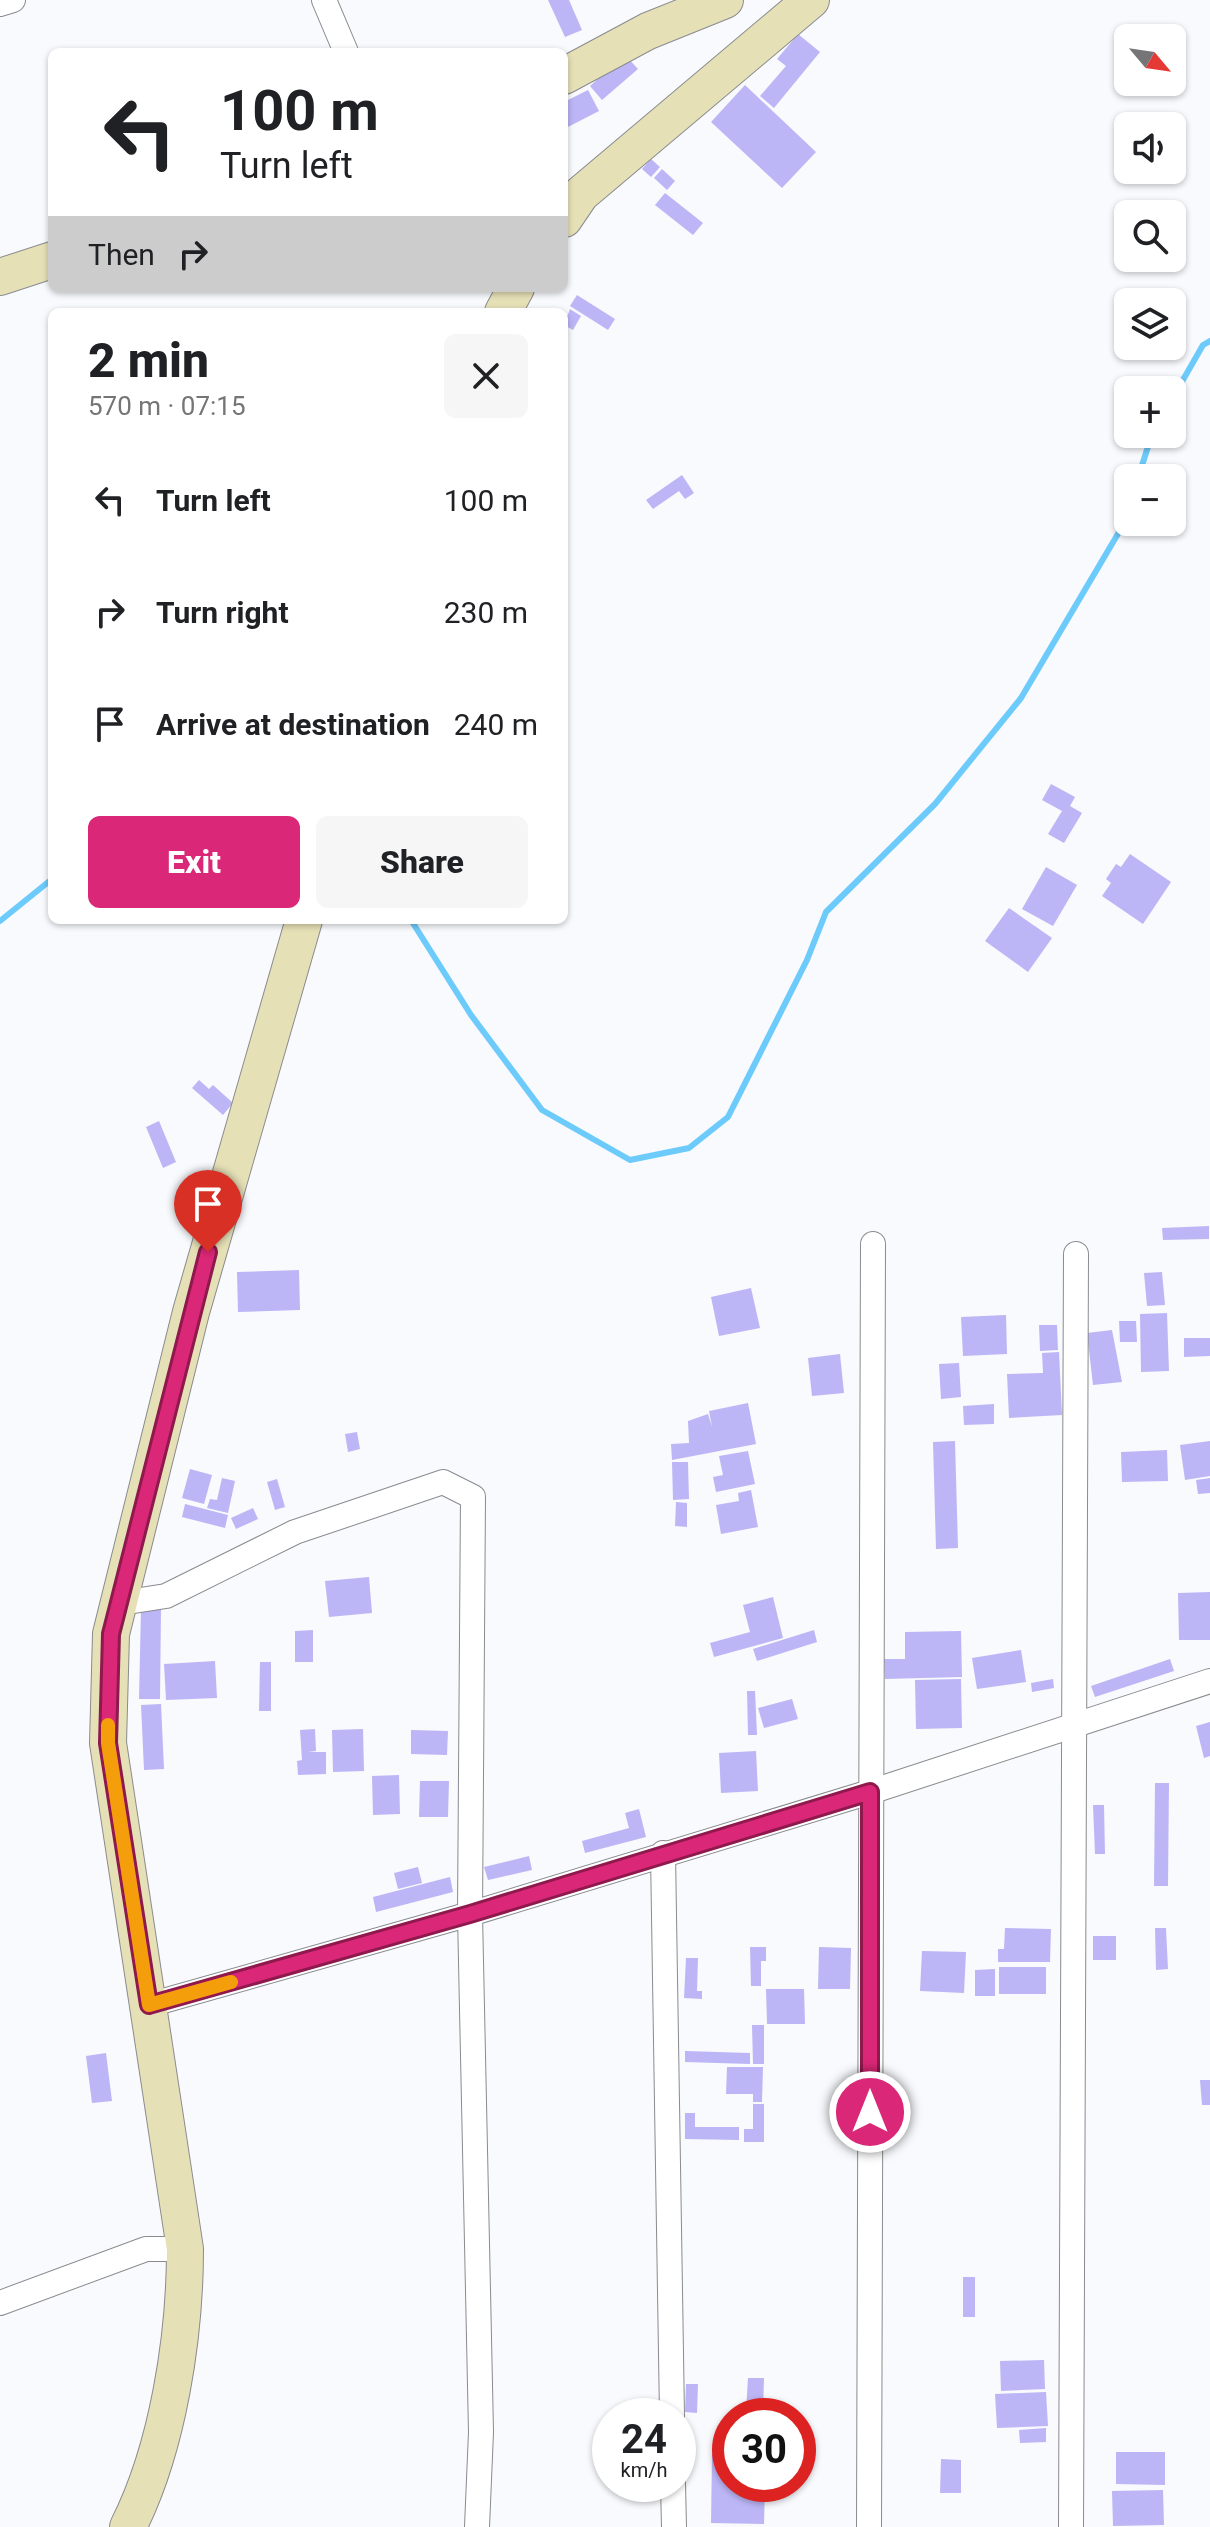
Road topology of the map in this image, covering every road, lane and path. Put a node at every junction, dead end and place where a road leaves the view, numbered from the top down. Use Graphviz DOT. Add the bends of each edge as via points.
graph roads {
  1 [pos="13,0"];
  2 [pos="324,0"];
  3 [pos="725,0"];
  4 [pos="811,0"];
  5 [pos="0,4"];
  6 [pos="344,48"];
  7 [pos="568,74"];
  8 [pos="568,213"];
  9 [pos="48,261"];
  10 [pos="0,277"];
  11 [pos="303,924"];
  12 [pos="873,1244"];
  13 [pos="1076,1254"];
  14 [pos="121,1603"];
  15 [pos="1210,1681"];
  16 [pos="1073,1724"];
  17 [pos="870,1792"];
  18 [pos="663,1853"];
  19 [pos="470,1914"];
  20 [pos="149,2005"];
  21 [pos="185,2249"];
  22 [pos="0,2303"];
  23 [pos="672,2398"];
  24 [pos="673,2502"];
  25 [pos="128,2527"];
  26 [pos="477,2527"];
  27 [pos="674,2527"];
  28 [pos="869,2527"];
  29 [pos="1071,2527"];
  1 -- 5 [label="street"];
  2 -- 6 [label="street"];
  3 -- 7 [label="main road" via="648,31"];
  4 -- 8 [label="main road" via="581,194"];
  9 -- 10 [label="main road"];
  11 -- 14 [label="main road" via="191,1312"];
  12 -- 17 [label="street"];
  13 -- 16 [label="street"];
  14 -- 19 [label="street" via="166,1596 295,1532 443,1482 473,1497"];
  14 -- 20 [label="main road" via="111,1634 108,1743"];
  15 -- 16 [label="street"];
  16 -- 17 [label="street"];
  16 -- 29 [label="street"];
  17 -- 18 [label="street"];
  17 -- 28 [label="street"];
  18 -- 19 [label="street"];
  18 -- 23 [label="street"];
  19 -- 20 [label="street"];
  19 -- 26 [label="street" via="481,2432"];
  20 -- 21 [label="main road"];
  21 -- 22 [label="street" via="146,2249"];
  21 -- 25 [label="main road" via="185,2316 164,2426"];
  24 -- 27 [label="street"];
}
